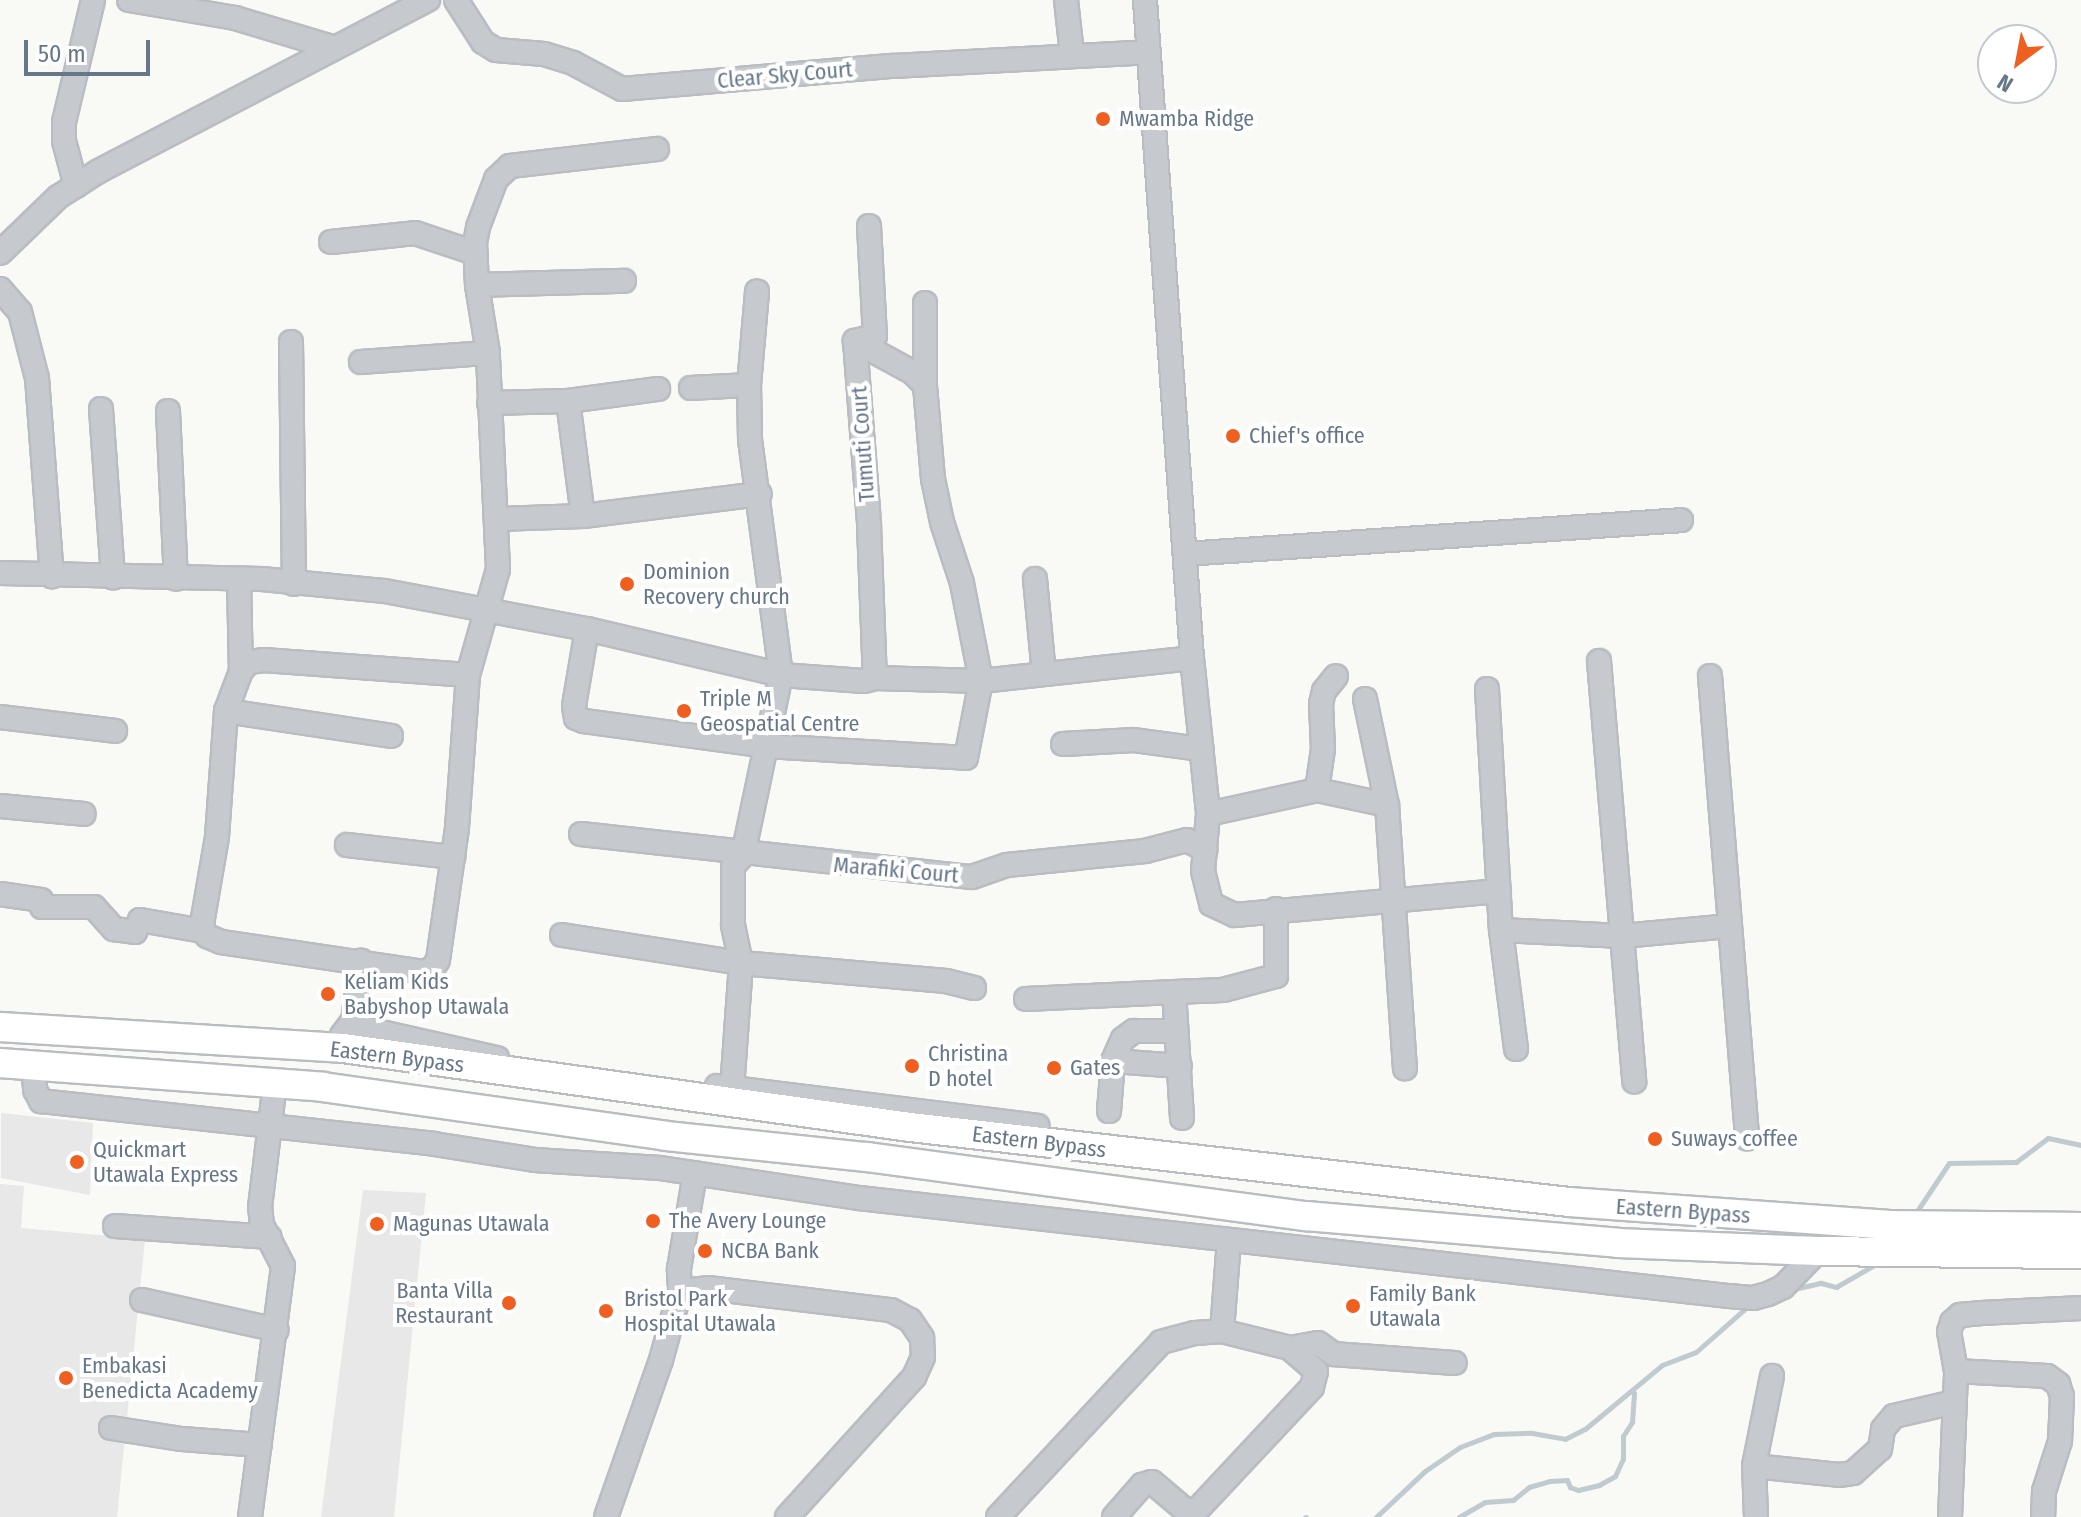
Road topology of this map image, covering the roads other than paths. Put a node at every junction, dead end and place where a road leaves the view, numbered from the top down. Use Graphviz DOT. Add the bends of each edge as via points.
graph roads {
  1 [pos="93,0"];
  2 [pos="129,0"];
  3 [pos="428,0"];
  4 [pos="456,0"];
  5 [pos="1066,0"];
  6 [pos="1145,0"];
  7 [pos="469,9"];
  8 [pos="335,48"];
  9 [pos="1148,52"];
  10 [pos="1072,54"];
  11 [pos="657,149"];
  12 [pos="76,186"];
  13 [pos="869,226"];
  14 [pos="331,242"];
  15 [pos="0,253"];
  16 [pos="475,253"];
  17 [pos="624,281"];
  18 [pos="477,285"];
  19 [pos="0,289"];
  20 [pos="757,291"];
  21 [pos="925,303"];
  22 [pos="855,341"];
  23 [pos="291,342"];
  24 [pos="488,353"];
  25 [pos="361,362"];
  26 [pos="749,385"];
  27 [pos="925,385"];
  28 [pos="691,388"];
  29 [pos="658,389"];
  30 [pos="568,401"];
  31 [pos="489,403"];
  32 [pos="101,409"];
  33 [pos="168,411"];
  34 [pos="760,494"];
  35 [pos="583,516"];
  36 [pos="498,519"];
  37 [pos="1681,520"];
  38 [pos="1185,554"];
  39 [pos="0,573"];
  40 [pos="52,576"];
  41 [pos="113,578"];
  42 [pos="176,579"];
  43 [pos="239,579"];
  44 [pos="1035,579"];
  45 [pos="294,584"];
  46 [pos="489,609"];
  47 [pos="587,629"];
  48 [pos="1192,658"];
  49 [pos="1599,661"];
  50 [pos="241,671"];
  51 [pos="1044,674"];
  52 [pos="468,675"];
  53 [pos="781,675"];
  54 [pos="1336,676"];
  55 [pos="1710,676"];
  56 [pos="875,678"];
  57 [pos="981,681"];
  58 [pos="1487,689"];
  59 [pos="1365,699"];
  60 [pos="226,711"];
  61 [pos="0,717"];
  62 [pos="115,731"];
  63 [pos="391,736"];
  64 [pos="1063,744"];
  65 [pos="766,746"];
  66 [pos="1201,749"];
  67 [pos="1317,790"];
  68 [pos="1387,805"];
  69 [pos="0,806"];
  70 [pos="84,814"];
  71 [pos="1208,814"];
  72 [pos="581,834"];
  73 [pos="347,845"];
  74 [pos="1206,850"];
  75 [pos="743,855"];
  76 [pos="453,857"];
  77 [pos="1499,891"];
  78 [pos="0,894"];
  79 [pos="1391,900"];
  80 [pos="1276,909"];
  81 [pos="1729,926"];
  82 [pos="1501,930"];
  83 [pos="203,931"];
  84 [pos="562,935"];
  85 [pos="1622,936"];
  86 [pos="361,961"];
  87 [pos="741,963"];
  88 [pos="974,988"];
  89 [pos="1174,992"];
  90 [pos="1026,999"];
  91 [pos="0,1027"];
  92 [pos="1176,1031"];
  93 [pos="347,1037"];
  94 [pos="1516,1049"];
  95 [pos="408,1058"];
  96 [pos="1113,1061"];
  97 [pos="0,1063"];
  98 [pos="33,1065"];
  99 [pos="1180,1066"];
  100 [pos="1405,1068"];
  101 [pos="1634,1082"];
  102 [pos="275,1083"];
  103 [pos="732,1095"];
  104 [pos="400,1097"];
  105 [pos="1109,1111"];
  106 [pos="1182,1118"];
  107 [pos="270,1124"];
  108 [pos="1038,1126"];
  109 [pos="666,1136"];
  110 [pos="1747,1139"];
  111 [pos="660,1168"];
  112 [pos="695,1173"];
  113 [pos="115,1226"];
  114 [pos="2081,1227"];
  115 [pos="270,1237"];
  116 [pos="1229,1241"];
  117 [pos="1818,1251"];
  118 [pos="2081,1254"];
  119 [pos="680,1291"];
  120 [pos="142,1300"];
  121 [pos="2081,1308"];
  122 [pos="277,1330"];
  123 [pos="1222,1331"];
  124 [pos="1290,1348"];
  125 [pos="1455,1363"];
  126 [pos="1956,1371"];
  127 [pos="1772,1376"];
  128 [pos="1954,1402"];
  129 [pos="111,1428"];
  130 [pos="260,1445"];
  131 [pos="1754,1466"];
  132 [pos="250,1517"];
  133 [pos="606,1517"];
  134 [pos="787,1517"];
  135 [pos="998,1517"];
  136 [pos="1114,1517"];
  137 [pos="1756,1517"];
  138 [pos="1950,1517"];
  139 [pos="2043,1517"];
  1 -- 12 [label="street" via="64,122"];
  2 -- 8 [label="street" via="235,18"];
  3 -- 8 [label="street"];
  4 -- 7 [label="street, Clear Sky Court"];
  5 -- 10 [label="street"];
  6 -- 9 [label="street"];
  7 -- 10 [label="street, Clear Sky Court" via="483,42 496,50 544,54 622,89"];
  8 -- 12 [label="street"];
  9 -- 10 [label="street, Clear Sky Court"];
  9 -- 38 [label="street"];
  11 -- 16 [label="street" via="510,166 490,193"];
  12 -- 15 [label="street"];
  13 -- 22 [label="street" via="875,336"];
  14 -- 16 [label="street" via="415,233"];
  16 -- 18 [label="street"];
  17 -- 18 [label="street"];
  18 -- 24 [label="street"];
  19 -- 40 [label="street" via="20,312 37,378"];
  20 -- 26 [label="street"];
  21 -- 27 [label="street"];
  22 -- 27 [label="street" via="912,372"];
  22 -- 56 [label="street, Tumuti Court"];
  23 -- 45 [label="street"];
  24 -- 25 [label="street"];
  24 -- 31 [label="street"];
  26 -- 28 [label="street"];
  26 -- 34 [label="street" via="750,440"];
  27 -- 57 [label="street" via="933,479 962,583"];
  29 -- 30 [label="street"];
  30 -- 31 [label="street"];
  30 -- 35 [label="street"];
  31 -- 36 [label="street"];
  32 -- 41 [label="street"];
  33 -- 42 [label="street"];
  34 -- 35 [label="street"];
  34 -- 53 [label="street"];
  35 -- 36 [label="street"];
  36 -- 46 [label="street" via="498,569"];
  37 -- 38 [label="street"];
  38 -- 48 [label="street"];
  39 -- 40 [label="street"];
  40 -- 41 [label="street"];
  41 -- 42 [label="street"];
  42 -- 43 [label="street"];
  43 -- 45 [label="street"];
  43 -- 50 [label="street"];
  44 -- 51 [label="street"];
  45 -- 46 [label="street" via="385,591"];
  46 -- 47 [label="street"];
  46 -- 52 [label="street"];
  47 -- 53 [label="street"];
  47 -- 65 [label="street" via="576,718"];
  48 -- 51 [label="street"];
  48 -- 66 [label="street"];
  49 -- 85 [label="street"];
  50 -- 52 [label="street" via="249,662 264,660"];
  50 -- 60 [label="street"];
  51 -- 57 [label="street"];
  52 -- 76 [label="street"];
  53 -- 56 [label="street"];
  53 -- 65 [label="street"];
  54 -- 67 [label="street" via="1321,704 1323,749"];
  55 -- 81 [label="street"];
  56 -- 57 [label="street"];
  57 -- 65 [label="street" via="966,758"];
  58 -- 77 [label="street"];
  59 -- 68 [label="street"];
  60 -- 63 [label="street"];
  60 -- 83 [label="street" via="217,837"];
  61 -- 62 [label="street"];
  64 -- 66 [label="street" via="1134,740"];
  65 -- 75 [label="street"];
  66 -- 71 [label="street"];
  67 -- 68 [label="street"];
  67 -- 71 [label="street"];
  68 -- 79 [label="street"];
  69 -- 70 [label="street"];
  71 -- 74 [label="street"];
  72 -- 75 [label="street, Marafiki Court"];
  73 -- 76 [label="street"];
  74 -- 75 [label="street, Marafiki Court" via="1187,840 1145,851 1007,865 972,877"];
  74 -- 80 [label="street" via="1203,871 1211,904 1235,915"];
  75 -- 87 [label="street" via="733,866 731,888"];
  76 -- 86 [label="street" via="433,968 425,972"];
  77 -- 79 [label="street"];
  77 -- 82 [label="street"];
  78 -- 83 [label="street" via="41,900 42,907 94,907 114,929 135,932 140,920"];
  79 -- 80 [label="street"];
  79 -- 100 [label="street"];
  80 -- 89 [label="street" via="1276,976 1223,990"];
  81 -- 85 [label="street"];
  81 -- 110 [label="street"];
  82 -- 85 [label="street"];
  82 -- 94 [label="street"];
  83 -- 86 [label="street" via="221,942"];
  84 -- 87 [label="street"];
  85 -- 101 [label="street"];
  86 -- 93 [label="street"];
  87 -- 88 [label="street"];
  87 -- 103 [label="street"];
  89 -- 90 [label="street"];
  89 -- 92 [label="street"];
  91 -- 93 [label="main road, Eastern Bypass"];
  92 -- 96 [label="street" via="1130,1033"];
  92 -- 99 [label="street"];
  93 -- 95 [label="main road, Eastern Bypass"];
  93 -- 103 [label="street"];
  95 -- 103 [label="main road, Eastern Bypass"];
  95 -- 104 [label="main road"];
  96 -- 99 [label="street"];
  96 -- 105 [label="street"];
  97 -- 98 [label="main road, Eastern Bypass"];
  98 -- 102 [label="main road, Eastern Bypass"];
  98 -- 107 [label="street" via="41,1101"];
  99 -- 106 [label="street"];
  102 -- 104 [label="main road, Eastern Bypass"];
  102 -- 107 [label="street"];
  103 -- 108 [label="street"];
  103 -- 114 [label="main road, Eastern Bypass" via="1294,1173 1569,1202 1887,1225"];
  104 -- 109 [label="main road, Eastern Bypass"];
  107 -- 111 [label="street" via="535,1160"];
  107 -- 115 [label="street" via="260,1207"];
  109 -- 111 [label="street"];
  109 -- 117 [label="main road, Eastern Bypass" via="867,1157 1306,1216 1618,1243"];
  111 -- 112 [label="street"];
  112 -- 116 [label="street" via="859,1198"];
  112 -- 119 [label="street"];
  113 -- 115 [label="street"];
  115 -- 122 [label="street" via="283,1266"];
  116 -- 117 [label="street" via="1753,1298 1783,1287"];
  116 -- 123 [label="street"];
  117 -- 118 [label="main road, Eastern Bypass"];
  119 -- 133 [label="street"];
  119 -- 134 [label="street" via="708,1288 891,1310 910,1320 922,1338 923,1357 914,1377"];
  120 -- 122 [label="street"];
  121 -- 126 [label="street" via="1960,1315 1949,1332"];
  122 -- 130 [label="street"];
  123 -- 124 [label="street"];
  123 -- 135 [label="street" via="1161,1342"];
  124 -- 125 [label="street" via="1318,1343 1333,1354"];
  124 -- 136 [label="street" via="1316,1371 1312,1387 1202,1506 1184,1509 1152,1482 1142,1485"];
  126 -- 128 [label="street"];
  126 -- 139 [label="street" via="2047,1376 2058,1384 2060,1441 2044,1491"];
  127 -- 131 [label="street"];
  128 -- 131 [label="street" via="1894,1416 1883,1429 1880,1449 1853,1473"];
  128 -- 138 [label="street"];
  129 -- 130 [label="street"];
  130 -- 132 [label="street"];
  131 -- 137 [label="street"];
}
